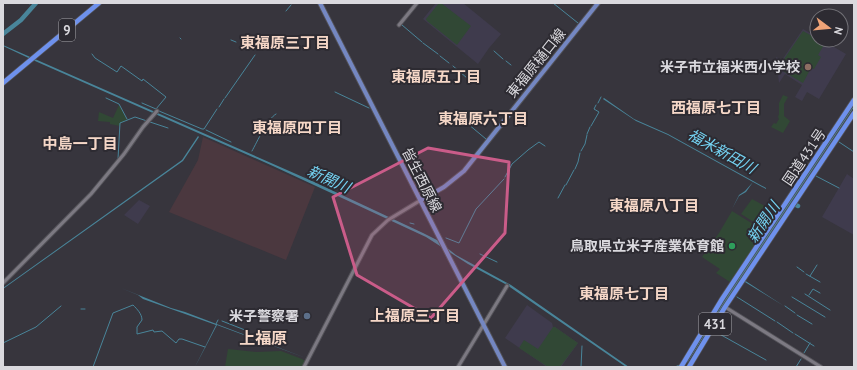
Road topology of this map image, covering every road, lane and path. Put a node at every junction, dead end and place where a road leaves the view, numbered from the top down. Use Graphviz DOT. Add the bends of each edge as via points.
graph roads {
  1 [pos="99,3"];
  2 [pos="320,3"];
  3 [pos="417,3"];
  4 [pos="598,3"];
  5 [pos="399,25"];
  6 [pos="3,83"];
  7 [pos="854,100"];
  8 [pos="155,113"];
  9 [pos="854,113"];
  10 [pos="421,200"];
  11 [pos="3,283"];
  12 [pos="507,286"];
  13 [pos="725,307"];
  14 [pos="483,325"];
  15 [pos="682,366"];
  16 [pos="304,367"];
  17 [pos="458,367"];
  18 [pos="505,367"];
  19 [pos="689,367"];
  20 [pos="821,367"];
  1 -- 6 [label="highway, 9"];
  2 -- 10 [label="main road, 皆生西原線"];
  3 -- 5 [label="street"];
  4 -- 10 [label="main road, 東福原樋口線" via="464,171"];
  7 -- 15 [label="highway, 国道431号 / 431" via="720,302"];
  8 -- 11 [label="street" via="90,194"];
  9 -- 13 [label="highway, 国道431号 / 431"];
  10 -- 14 [label="main road, 皆生西原線"];
  10 -- 16 [label="street" via="391,218 370,238"];
  12 -- 14 [label="street"];
  13 -- 19 [label="highway, 国道431号 / 431"];
  13 -- 20 [label="street"];
  14 -- 17 [label="street"];
  14 -- 18 [label="main road, 皆生西原線"];
}
